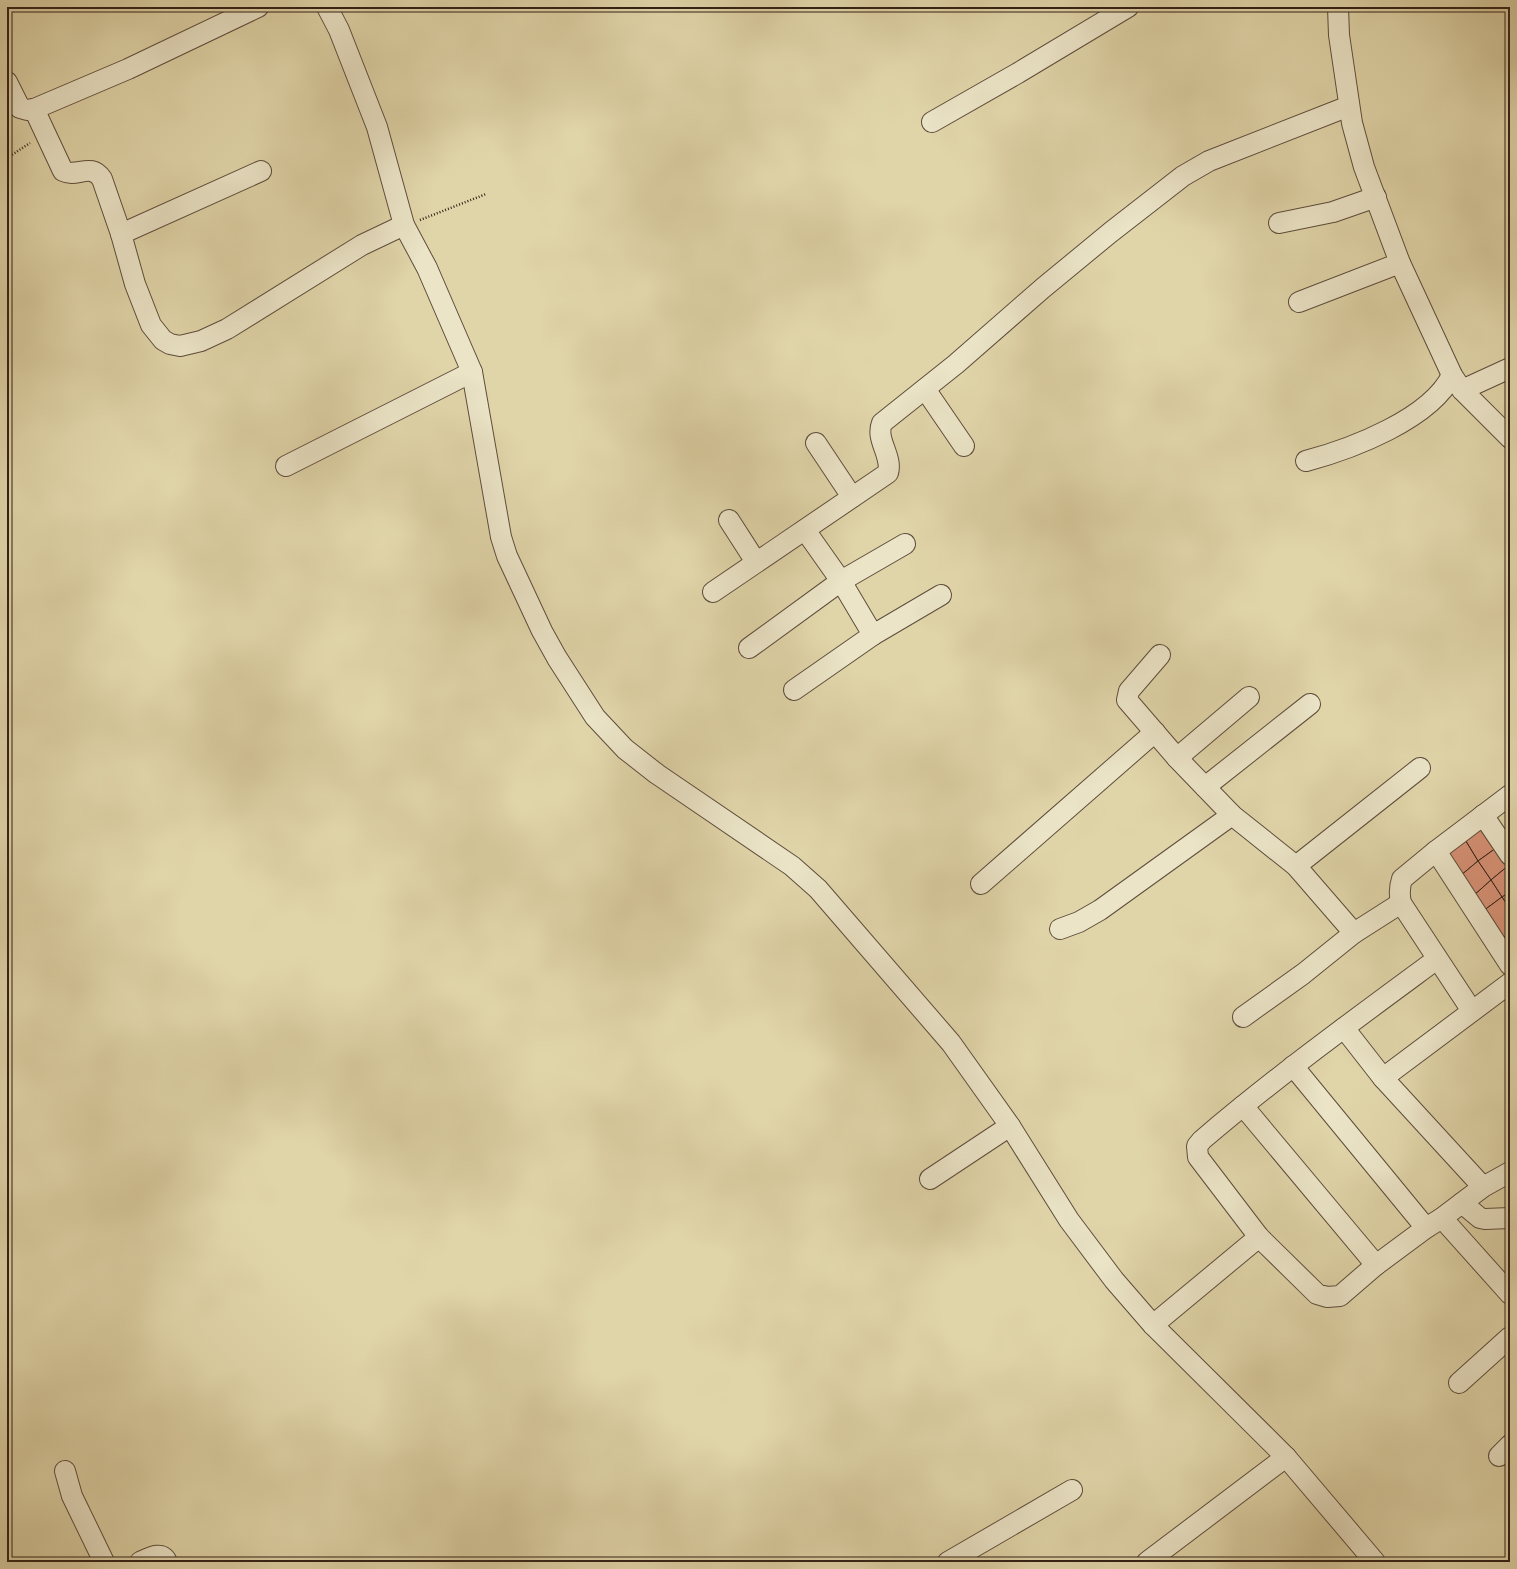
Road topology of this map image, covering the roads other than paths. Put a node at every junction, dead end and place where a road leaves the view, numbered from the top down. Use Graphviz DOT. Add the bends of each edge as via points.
graph roads {
  1 [pos="258,7"];
  2 [pos="327,7"];
  3 [pos="1128,7"];
  4 [pos="1338,7"];
  5 [pos="7,82"];
  6 [pos="1349,106"];
  7 [pos="38,117"];
  8 [pos="932,122"];
  9 [pos="261,171"];
  10 [pos="1376,197"];
  11 [pos="1279,223"];
  12 [pos="404,226"];
  13 [pos="121,234"];
  14 [pos="1400,263"];
  15 [pos="1299,302"];
  16 [pos="1510,368"];
  17 [pos="472,372"];
  18 [pos="1457,382"];
  19 [pos="925,389"];
  20 [pos="1510,438"];
  21 [pos="816,443"];
  22 [pos="964,446"];
  23 [pos="1306,460"];
  24 [pos="286,466"];
  25 [pos="852,497"];
  26 [pos="728,520"];
  27 [pos="805,530"];
  28 [pos="905,544"];
  29 [pos="756,562"];
  30 [pos="841,581"];
  31 [pos="713,592"];
  32 [pos="941,595"];
  33 [pos="873,635"];
  34 [pos="749,648"];
  35 [pos="1160,655"];
  36 [pos="794,690"];
  37 [pos="1249,697"];
  38 [pos="1310,704"];
  39 [pos="1155,732"];
  40 [pos="1177,758"];
  41 [pos="1420,768"];
  42 [pos="1205,787"];
  43 [pos="1510,795"];
  44 [pos="1232,814"];
  45 [pos="1483,815"];
  46 [pos="1436,851"];
  47 [pos="1510,855"];
  48 [pos="1296,866"];
  49 [pos="981,884"];
  50 [pos="1401,903"];
  51 [pos="1060,929"];
  52 [pos="1354,933"];
  53 [pos="1437,959"];
  54 [pos="1510,965"];
  55 [pos="1510,983"];
  56 [pos="1472,1011"];
  57 [pos="1243,1017"];
  58 [pos="1344,1028"];
  59 [pos="1293,1066"];
  60 [pos="1383,1078"];
  61 [pos="1243,1106"];
  62 [pos="1010,1126"];
  63 [pos="1510,1172"];
  64 [pos="930,1179"];
  65 [pos="1483,1187"];
  66 [pos="1462,1203"];
  67 [pos="1510,1218"];
  68 [pos="1434,1223"];
  69 [pos="1259,1237"];
  70 [pos="1376,1265"];
  71 [pos="1510,1294"];
  72 [pos="1153,1325"];
  73 [pos="1510,1337"];
  74 [pos="1459,1383"];
  75 [pos="1286,1457"];
  76 [pos="65,1471"];
  77 [pos="1072,1490"];
  78 [pos="104,1562"];
  79 [pos="140,1562"];
  80 [pos="167,1562"];
  81 [pos="948,1562"];
  82 [pos="1147,1562"];
  83 [pos="1375,1562"];
  1 -- 7 [label="street" via="128,69"];
  2 -- 12 [label="street" via="339,30 377,127"];
  3 -- 8 [label="street"];
  4 -- 6 [label="street"];
  5 -- 7 [label="street" via="20,108"];
  6 -- 10 [label="street" via="1355,137"];
  6 -- 19 [label="street" via="1209,161 1183,176 1043,288"];
  7 -- 13 [label="street" via="63,171 93,171 99,175"];
  9 -- 13 [label="street"];
  10 -- 11 [label="street" via="1333,212"];
  10 -- 14 [label="street"];
  12 -- 13 [label="street" via="362,246 227,329 201,341 180,346 163,340 151,325 135,284"];
  12 -- 17 [label="street" via="427,268"];
  14 -- 15 [label="street"];
  14 -- 18 [label="street"];
  16 -- 18 [label="street"];
  17 -- 24 [label="street"];
  17 -- 62 [label="street" via="501,537 507,556 557,658 595,717 625,749 657,774 792,866 818,889 950,1043"];
  18 -- 20 [label="street"];
  18 -- 23 [label="street" via="1447,384 1432,401 1410,418 1332,454"];
  19 -- 22 [label="street"];
  19 -- 25 [label="street" via="882,423 880,434 889,461 888,473"];
  21 -- 25 [label="street"];
  25 -- 27 [label="street"];
  26 -- 29 [label="street"];
  27 -- 29 [label="street"];
  27 -- 30 [label="street"];
  28 -- 30 [label="street"];
  29 -- 31 [label="street"];
  30 -- 33 [label="street"];
  30 -- 34 [label="street"];
  32 -- 33 [label="street"];
  33 -- 36 [label="street"];
  35 -- 39 [label="street" via="1129,691 1127,697"];
  37 -- 40 [label="street"];
  38 -- 42 [label="street"];
  39 -- 40 [label="street"];
  39 -- 49 [label="street"];
  40 -- 42 [label="street"];
  41 -- 48 [label="street"];
  42 -- 44 [label="street"];
  43 -- 45 [label="street"];
  44 -- 48 [label="street"];
  44 -- 51 [label="street" via="1100,910"];
  45 -- 46 [label="street"];
  45 -- 47 [label="street"];
  46 -- 50 [label="street" via="1402,879 1399,893"];
  46 -- 54 [label="street"];
  48 -- 52 [label="street"];
  50 -- 52 [label="street"];
  50 -- 53 [label="street"];
  52 -- 57 [label="street"];
  53 -- 56 [label="street"];
  53 -- 58 [label="street"];
  55 -- 56 [label="street"];
  56 -- 60 [label="street"];
  58 -- 59 [label="street"];
  58 -- 60 [label="street"];
  59 -- 61 [label="street"];
  59 -- 68 [label="street"];
  60 -- 65 [label="street"];
  61 -- 69 [label="street" via="1202,1140 1197,1146 1197,1151 1200,1161"];
  61 -- 70 [label="street"];
  62 -- 64 [label="street"];
  62 -- 72 [label="street" via="1069,1220 1114,1280"];
  63 -- 65 [label="street"];
  65 -- 66 [label="street"];
  66 -- 67 [label="street" via="1480,1218"];
  66 -- 68 [label="street"];
  68 -- 70 [label="street"];
  68 -- 71 [label="street"];
  69 -- 70 [label="street" via="1317,1294 1324,1297 1340,1296"];
  69 -- 72 [label="street"];
  72 -- 75 [label="street"];
  73 -- 74 [label="street"];
  75 -- 82 [label="street"];
  75 -- 83 [label="street"];
  76 -- 78 [label="street" via="72,1496"];
  77 -- 81 [label="street"];
  79 -- 80 [label="street" via="160,1555 166,1558"];
}
